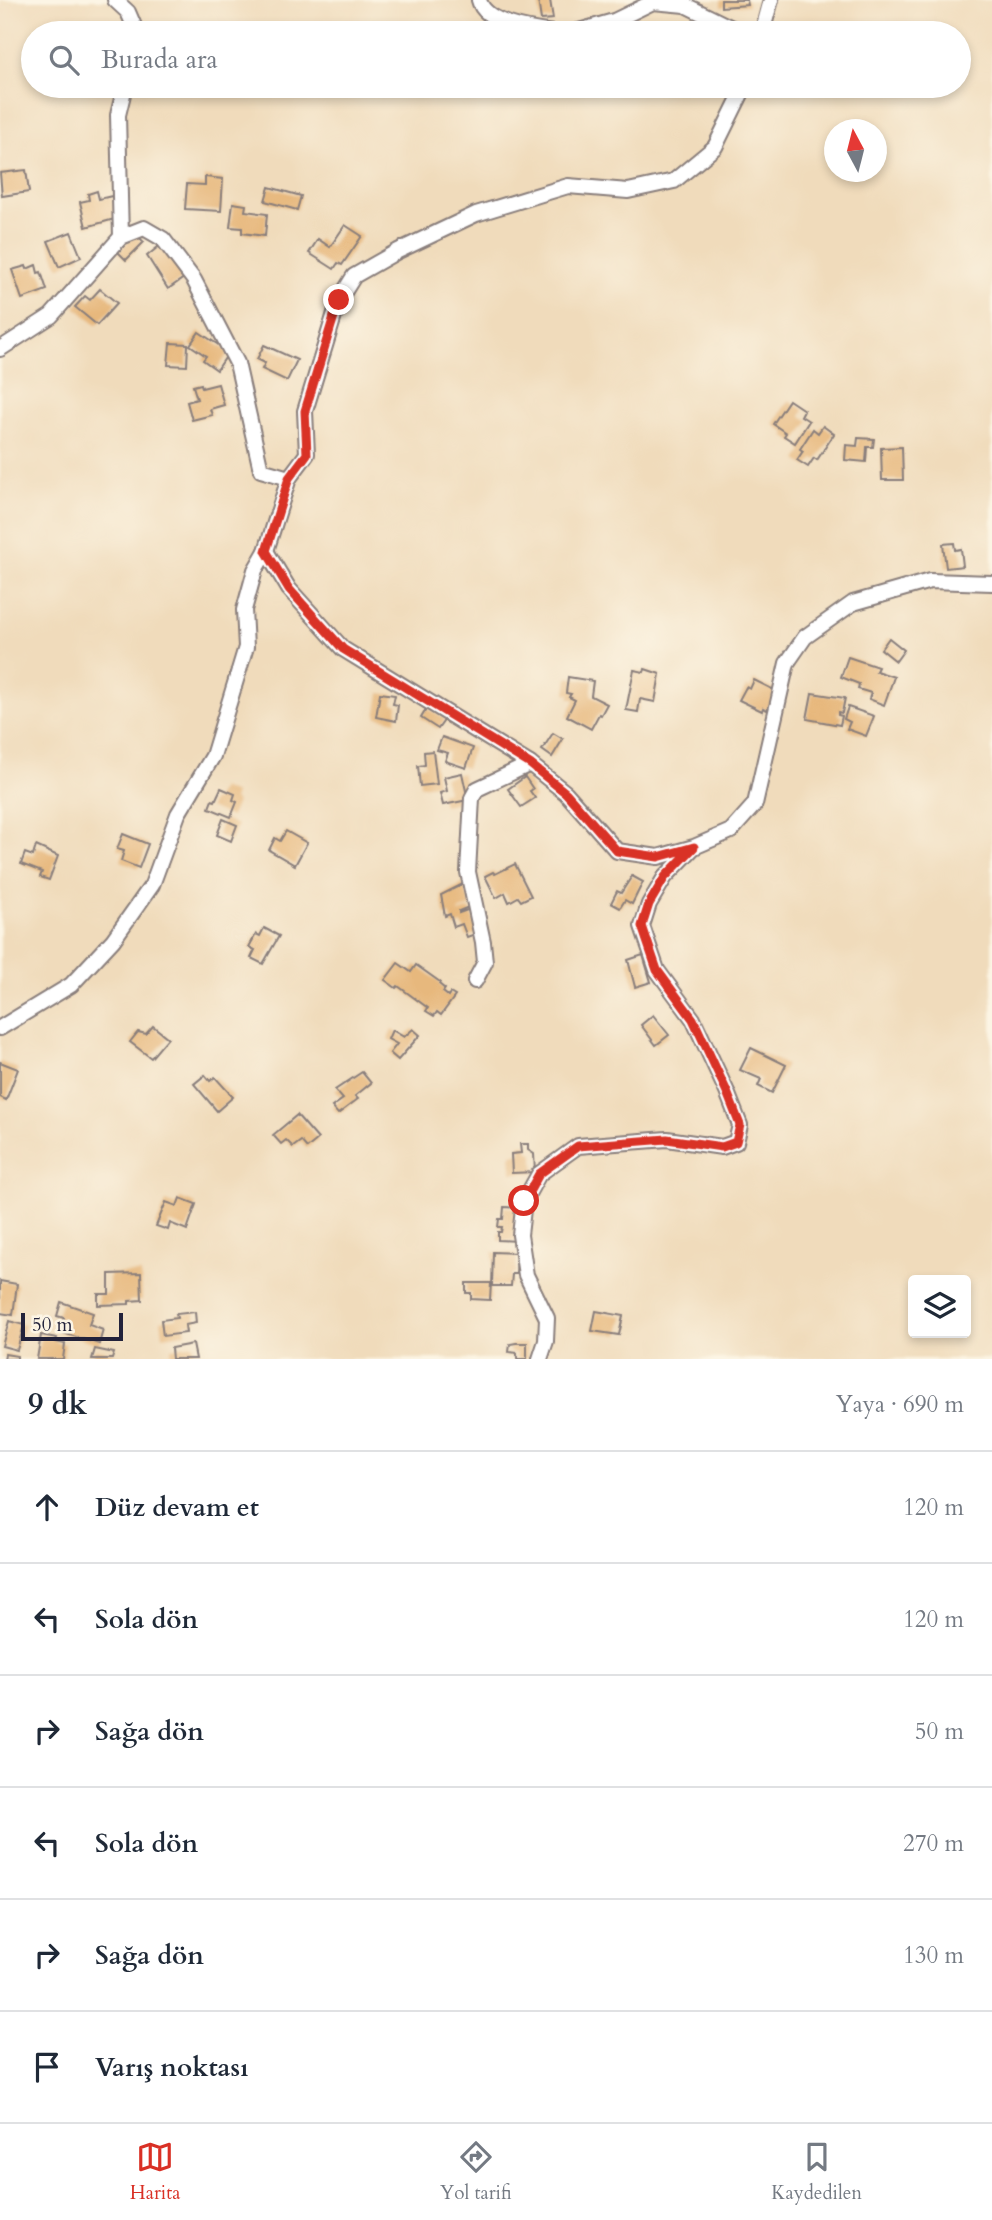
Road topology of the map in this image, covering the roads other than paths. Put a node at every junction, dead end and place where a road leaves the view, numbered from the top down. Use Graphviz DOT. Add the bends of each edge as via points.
graph roads {
  1 [pos="115,0"];
  2 [pos="478,0"];
  3 [pos="771,0"];
  4 [pos="131,21"];
  5 [pos="502,21"];
  6 [pos="614,21"];
  7 [pos="718,21"];
  8 [pos="765,21"];
  9 [pos="122,98"];
  10 [pos="739,98"];
  11 [pos="121,237"];
  12 [pos="0,349"];
  13 [pos="289,478"];
  14 [pos="266,551"];
  15 [pos="992,583"];
  16 [pos="530,764"];
  17 [pos="694,847"];
  18 [pos="475,981"];
  19 [pos="0,1028"];
  20 [pos="540,1359"];
  1 -- 4 [label="street"];
  2 -- 5 [label="street"];
  3 -- 8 [label="street"];
  6 -- 7 [label="street" via="653,2 685,5"];
  9 -- 11 [label="street" via="118,115"];
  10 -- 13 [label="street" via="715,148 674,181 628,191 555,190 476,214 354,276 339,300 305,411 307,454"];
  11 -- 12 [label="street" via="51,316"];
  11 -- 13 [label="street" via="144,228 163,239 194,281 237,363 261,470"];
  13 -- 14 [label="street"];
  14 -- 16 [label="street" via="289,589 343,649"];
  14 -- 19 [label="street" via="255,570 244,610 246,647 213,756 178,814 152,885 113,940 71,985"];
  15 -- 17 [label="street" via="930,581 853,603 805,637 787,663 755,804 731,831"];
  16 -- 17 [label="street" via="566,793 617,851 658,857"];
  16 -- 18 [label="street" via="477,789 472,798 468,872 485,962"];
  17 -- 20 [label="street" via="665,877 642,926 657,970 693,1019 727,1092 740,1125 736,1142 722,1147 667,1139 578,1146 539,1174 524,1201 520,1235 526,1275 547,1318"];
}
